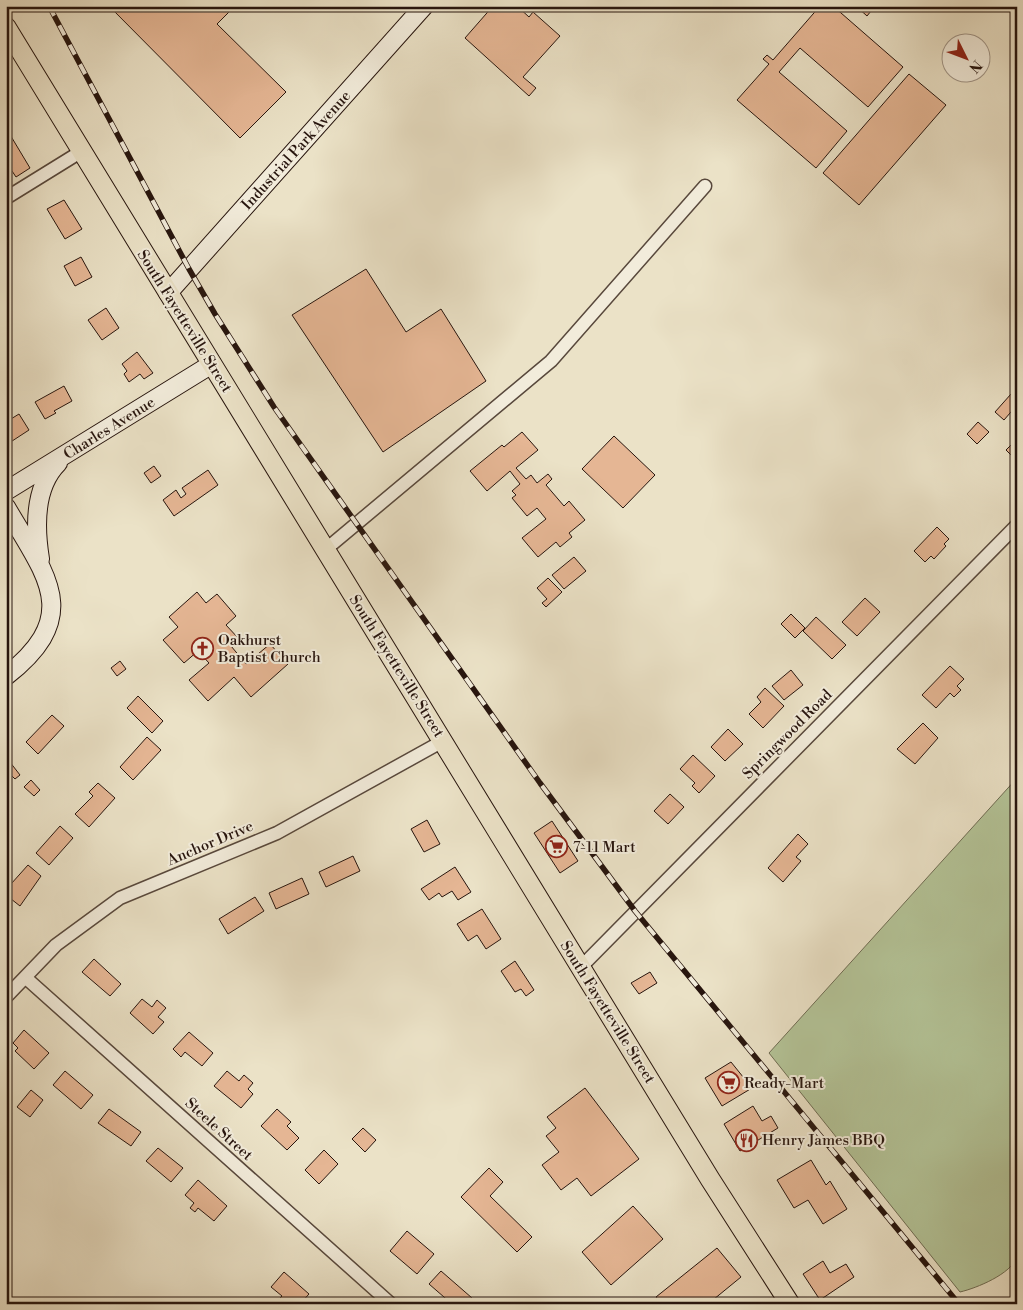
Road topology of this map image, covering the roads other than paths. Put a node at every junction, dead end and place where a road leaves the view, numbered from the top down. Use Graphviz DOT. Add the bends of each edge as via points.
graph roads {
  1 [pos="424,6"];
  2 [pos="6,27"];
  3 [pos="82,152"];
  4 [pos="705,186"];
  5 [pos="6,198"];
  6 [pos="168,293"];
  7 [pos="212,364"];
  8 [pos="67,454"];
  9 [pos="6,492"];
  10 [pos="6,507"];
  11 [pos="1017,525"];
  12 [pos="325,550"];
  13 [pos="41,567"];
  14 [pos="6,676"];
  15 [pos="443,741"];
  16 [pos="581,967"];
  17 [pos="26,978"];
  18 [pos="6,997"];
  19 [pos="390,1304"];
  20 [pos="790,1304"];
  1 -- 6 [label="street, Industrial Park Avenue"];
  2 -- 3 [label="main road, South Fayetteville Street"];
  3 -- 5 [label="street"];
  3 -- 6 [label="main road, South Fayetteville Street"];
  4 -- 12 [label="street" via="551,361"];
  6 -- 7 [label="main road, South Fayetteville Street"];
  7 -- 8 [label="street, Charles Avenue"];
  7 -- 12 [label="main road, South Fayetteville Street"];
  8 -- 9 [label="street, Charles Avenue"];
  8 -- 13 [label="street" via="52,469 44,484 37,512"];
  10 -- 13 [label="street"];
  11 -- 16 [label="street, Springwood Road"];
  12 -- 15 [label="main road, South Fayetteville Street"];
  13 -- 14 [label="street" via="49,588 50,626 36,648"];
  15 -- 16 [label="main road, South Fayetteville Street"];
  15 -- 17 [label="street, Anchor Drive" via="277,833 120,898 56,945"];
  16 -- 20 [label="main road, South Fayetteville Street"];
  17 -- 18 [label="street, Anchor Drive"];
  17 -- 19 [label="street, Steele Street"];
}
